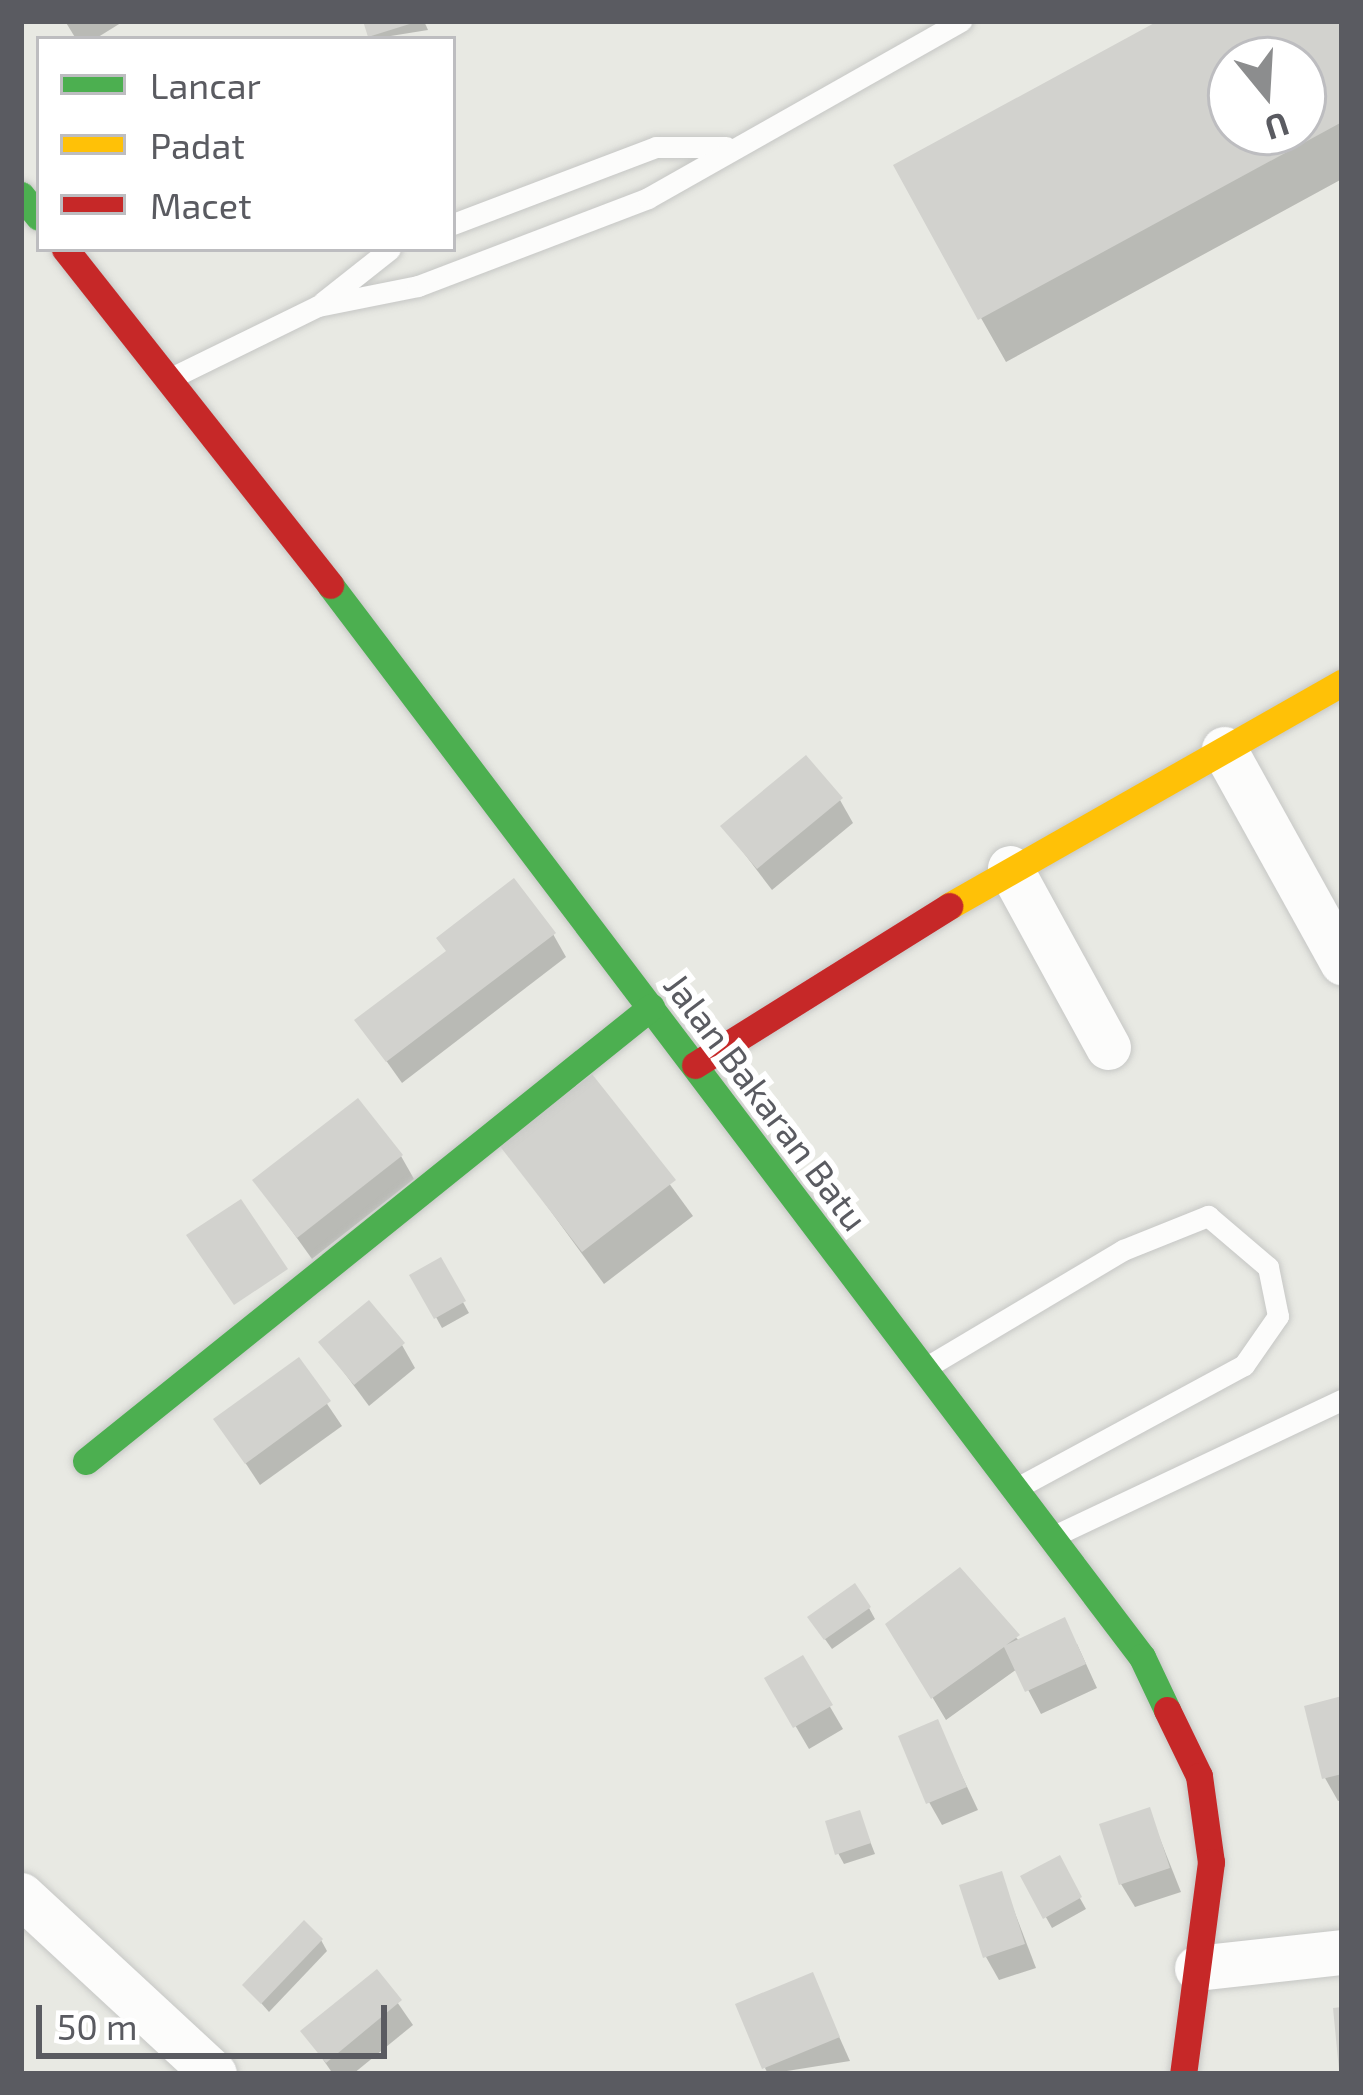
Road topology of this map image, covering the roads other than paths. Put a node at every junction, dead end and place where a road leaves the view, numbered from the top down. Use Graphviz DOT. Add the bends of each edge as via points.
graph roads {
  1 [pos="961,21"];
  2 [pos="726,147"];
  3 [pos="456,223"];
  4 [pos="67,252"];
  5 [pos="386,252"];
  6 [pos="318,306"];
  7 [pos="169,378"];
  8 [pos="1342,683"];
  9 [pos="1224,749"];
  10 [pos="1010,868"];
  11 [pos="1342,962"];
  12 [pos="651,1007"];
  13 [pos="1108,1047"];
  14 [pos="694,1065"];
  15 [pos="925,1369"];
  16 [pos="1342,1400"];
  17 [pos="86,1461"];
  18 [pos="1015,1488"];
  19 [pos="1052,1537"];
  20 [pos="21,1894"];
  21 [pos="1342,1952"];
  22 [pos="1198,1968"];
  23 [pos="214,2074"];
  24 [pos="1183,2074"];
  1 -- 2 [label="lane"];
  2 -- 3 [label="lane" via="656,147"];
  2 -- 6 [label="lane" via="648,197 544,241"];
  4 -- 7 [label="main road, Jalan Bakaran Batu"];
  5 -- 6 [label="lane"];
  6 -- 7 [label="lane"];
  7 -- 12 [label="main road, Jalan Bakaran Batu"];
  8 -- 9 [label="main road"];
  9 -- 10 [label="main road"];
  9 -- 11 [label="street"];
  10 -- 13 [label="street"];
  10 -- 14 [label="main road"];
  12 -- 14 [label="main road, Jalan Bakaran Batu"];
  12 -- 17 [label="main road"];
  14 -- 15 [label="main road, Jalan Bakaran Batu"];
  15 -- 18 [label="main road, Jalan Bakaran Batu"];
  15 -- 18 [label="lane" via="1123,1250 1208,1216 1268,1267 1278,1316 1244,1365"];
  16 -- 19 [label="lane"];
  18 -- 19 [label="main road, Jalan Bakaran Batu"];
  19 -- 22 [label="main road, Jalan Bakaran Batu" via="1142,1657 1199,1776 1210,1862"];
  20 -- 23 [label="street"];
  21 -- 22 [label="street"];
  22 -- 24 [label="main road, Jalan Bakaran Batu"];
}
